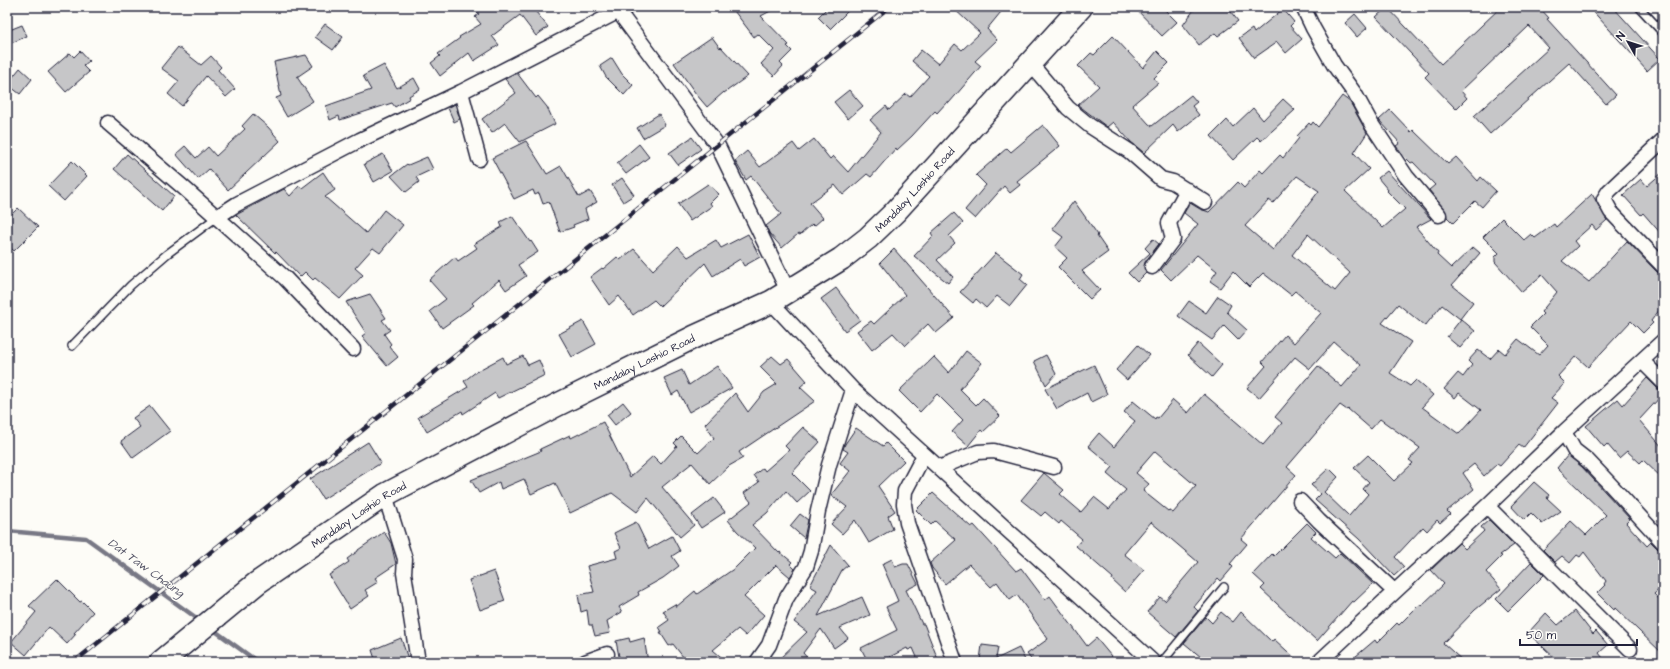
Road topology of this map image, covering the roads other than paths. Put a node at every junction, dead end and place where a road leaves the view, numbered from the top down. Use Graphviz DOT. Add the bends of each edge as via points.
graph roads {
  1 [pos="1081,7"];
  2 [pos="1303,7"];
  3 [pos="1640,7"];
  4 [pos="620,8"];
  5 [pos="1663,33"];
  6 [pos="1030,64"];
  7 [pos="461,92"];
  8 [pos="108,123"];
  9 [pos="1662,142"];
  10 [pos="479,159"];
  11 [pos="1187,190"];
  12 [pos="1205,202"];
  13 [pos="1439,215"];
  14 [pos="217,217"];
  15 [pos="1663,266"];
  16 [pos="1152,267"];
  17 [pos="780,297"];
  18 [pos="1663,341"];
  19 [pos="72,346"];
  20 [pos="353,349"];
  21 [pos="1642,361"];
  22 [pos="1663,382"];
  23 [pos="853,390"];
  24 [pos="1564,432"];
  25 [pos="924,455"];
  26 [pos="1054,466"];
  27 [pos="939,468"];
  28 [pos="385,495"];
  29 [pos="1300,501"];
  30 [pos="1487,506"];
  31 [pos="1663,542"];
  32 [pos="1224,587"];
  33 [pos="1394,591"];
  34 [pos="1630,649"];
  35 [pos="607,654"];
  36 [pos="161,662"];
  37 [pos="418,662"];
  38 [pos="585,662"];
  39 [pos="757,662"];
  40 [pos="955,662"];
  41 [pos="1153,662"];
  42 [pos="1162,662"];
  43 [pos="1319,662"];
  1 -- 6 [label="highway, Mandalay Lashio Road"];
  2 -- 13 [label="street" via="1334,65 1355,94 1372,125 1406,176"];
  3 -- 5 [label="lane"];
  4 -- 7 [label="street"];
  4 -- 17 [label="street" via="718,146"];
  6 -- 11 [label="street" via="1068,108 1090,126 1129,151 1162,179"];
  6 -- 17 [label="highway, Mandalay Lashio Road" via="895,212 868,238 841,259"];
  7 -- 10 [label="street"];
  7 -- 14 [label="street" via="360,140"];
  8 -- 14 [label="street"];
  9 -- 15 [label="street" via="1609,191 1604,199 1611,212"];
  11 -- 12 [label="street"];
  11 -- 16 [label="street" via="1169,223 1173,239"];
  14 -- 19 [label="lane" via="131,285"];
  14 -- 20 [label="street" via="285,278"];
  17 -- 23 [label="street"];
  17 -- 28 [label="highway, Mandalay Lashio Road" via="555,406"];
  18 -- 21 [label="street"];
  21 -- 22 [label="street"];
  21 -- 24 [label="street"];
  23 -- 25 [label="street"];
  23 -- 39 [label="street" via="829,465 806,567 786,598 769,645"];
  24 -- 30 [label="street"];
  24 -- 31 [label="street" via="1574,450 1588,461"];
  25 -- 27 [label="street"];
  25 -- 40 [label="street" via="905,491 904,504 907,523"];
  26 -- 27 [label="street" via="994,451 978,452"];
  27 -- 41 [label="street"];
  28 -- 36 [label="highway, Mandalay Lashio Road" via="257,583"];
  28 -- 37 [label="street" via="405,559 404,573"];
  29 -- 33 [label="street"];
  30 -- 33 [label="street"];
  30 -- 34 [label="street"];
  32 -- 42 [label="lane"];
  33 -- 43 [label="street"];
  35 -- 38 [label="street"];
}
